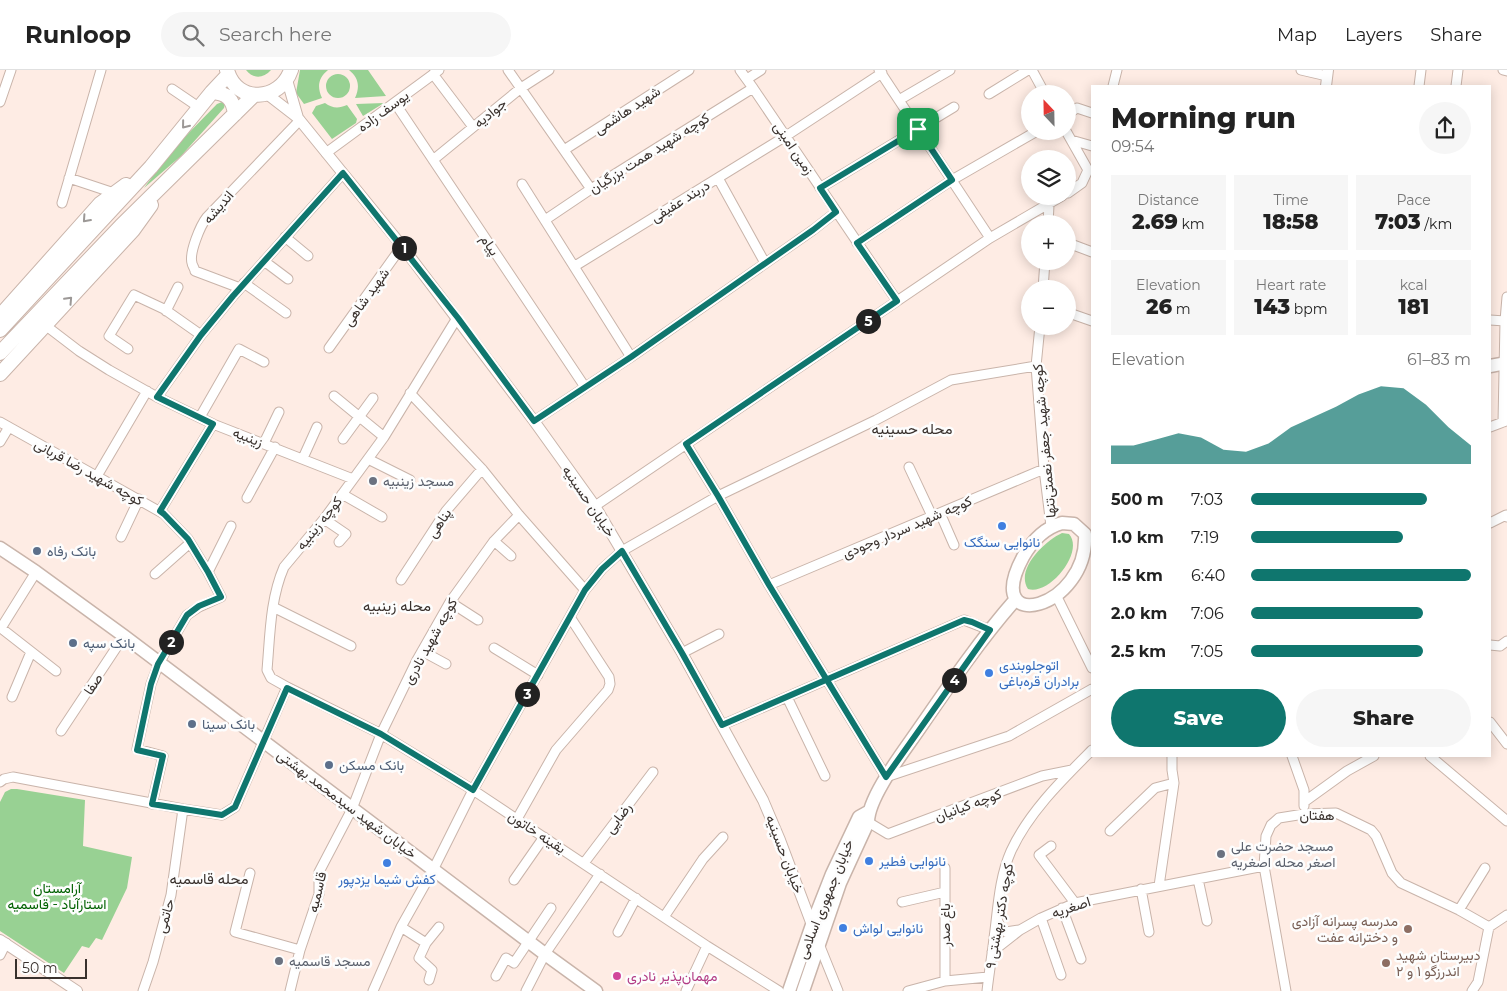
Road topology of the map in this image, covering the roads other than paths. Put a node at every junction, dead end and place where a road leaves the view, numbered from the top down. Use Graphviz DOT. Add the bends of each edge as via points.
graph roads {
  1 [pos="10,70"];
  2 [pos="101,70"];
  3 [pos="508,70"];
  4 [pos="549,70"];
  5 [pos="689,70"];
  6 [pos="740,70"];
  7 [pos="762,70"];
  8 [pos="950,70"];
  9 [pos="1030,70"];
  10 [pos="1117,70"];
  11 [pos="1301,70"];
  12 [pos="1421,70"];
  13 [pos="1458,70"];
  14 [pos="1503,70"];
  15 [pos="1507,71"];
  16 [pos="228,72"];
  17 [pos="436,72"];
  18 [pos="880,72"];
  19 [pos="289,75"];
  20 [pos="1327,78"];
  21 [pos="747,79"];
  22 [pos="1039,85"];
  23 [pos="1113,85"];
  24 [pos="1419,85"];
  25 [pos="1456,85"];
  26 [pos="521,88"];
  27 [pos="753,88"];
  28 [pos="172,89"];
  29 [pos="212,92"];
  30 [pos="989,94"];
  31 [pos="261,95"];
  32 [pos="899,100"];
  33 [pos="0,102"];
  34 [pos="394,103"];
  35 [pos="954,107"];
  36 [pos="200,108"];
  37 [pos="1076,109"];
  38 [pos="1091,113"];
  39 [pos="235,114"];
  40 [pos="299,119"];
  41 [pos="473,127"];
  42 [pos="918,129"];
  43 [pos="786,136"];
  44 [pos="1076,139"];
  45 [pos="1021,140"];
  46 [pos="1071,140"];
  47 [pos="1091,146"];
  48 [pos="564,150"];
  49 [pos="326,153"];
  50 [pos="433,160"];
  51 [pos="151,167"];
  52 [pos="1090,171"];
  53 [pos="343,173"];
  54 [pos="69,178"];
  55 [pos="718,178"];
  56 [pos="952,180"];
  57 [pos="167,181"];
  58 [pos="522,184"];
  59 [pos="1076,187"];
  60 [pos="820,188"];
  61 [pos="591,189"];
  62 [pos="114,193"];
  63 [pos="62,203"];
  64 [pos="1049,205"];
  65 [pos="836,212"];
  66 [pos="1048,215"];
  67 [pos="545,220"];
  68 [pos="286,237"];
  69 [pos="990,238"];
  70 [pos="857,243"];
  71 [pos="402,246"];
  72 [pos="1076,246"];
  73 [pos="1091,252"];
  74 [pos="308,256"];
  75 [pos="264,261"];
  76 [pos="765,263"];
  77 [pos="575,266"];
  78 [pos="288,279"];
  79 [pos="242,286"];
  80 [pos="178,287"];
  81 [pos="1507,297"];
  82 [pos="897,301"];
  83 [pos="166,311"];
  84 [pos="286,313"];
  85 [pos="1076,315"];
  86 [pos="0,316"];
  87 [pos="458,318"];
  88 [pos="1491,320"];
  89 [pos="1091,321"];
  90 [pos="1505,321"];
  91 [pos="45,325"];
  92 [pos="0,330"];
  93 [pos="201,335"];
  94 [pos="1039,335"];
  95 [pos="329,348"];
  96 [pos="128,349"];
  97 [pos="0,353"];
  98 [pos="631,357"];
  99 [pos="264,362"];
  100 [pos="1505,363"];
  101 [pos="1036,366"];
  102 [pos="1491,366"];
  103 [pos="0,374"];
  104 [pos="586,387"];
  105 [pos="147,391"];
  106 [pos="410,393"];
  107 [pos="334,396"];
  108 [pos="157,397"];
  109 [pos="373,398"];
  110 [pos="279,412"];
  111 [pos="360,416"];
  112 [pos="200,418"];
  113 [pos="534,421"];
  114 [pos="0,422"];
  115 [pos="1505,422"];
  116 [pos="213,424"];
  117 [pos="1491,426"];
  118 [pos="9,427"];
  119 [pos="317,427"];
  120 [pos="384,437"];
  121 [pos="344,439"];
  122 [pos="0,442"];
  123 [pos="264,443"];
  124 [pos="686,444"];
  125 [pos="275,448"];
  126 [pos="302,458"];
  127 [pos="368,459"];
  128 [pos="909,467"];
  129 [pos="482,469"];
  130 [pos="1044,469"];
  131 [pos="97,476"];
  132 [pos="353,479"];
  133 [pos="410,480"];
  134 [pos="342,494"];
  135 [pos="718,496"];
  136 [pos="248,498"];
  137 [pos="139,499"];
  138 [pos="594,506"];
  139 [pos="160,511"];
  140 [pos="519,515"];
  141 [pos="936,515"];
  142 [pos="1507,516"];
  143 [pos="382,517"];
  144 [pos="324,519"];
  145 [pos="1491,523"];
  146 [pos="232,526"];
  147 [pos="1051,526"];
  148 [pos="1089,532"];
  149 [pos="121,537"];
  150 [pos="494,541"];
  151 [pos="339,542"];
  152 [pos="190,543"];
  153 [pos="954,545"];
  154 [pos="0,548"];
  155 [pos="622,551"];
  156 [pos="511,556"];
  157 [pos="36,572"];
  158 [pos="208,572"];
  159 [pos="156,574"];
  160 [pos="401,580"];
  161 [pos="769,585"];
  162 [pos="585,590"];
  163 [pos="1056,595"];
  164 [pos="1016,599"];
  165 [pos="450,602"];
  166 [pos="273,607"];
  167 [pos="570,616"];
  168 [pos="478,620"];
  169 [pos="990,630"];
  170 [pos="719,634"];
  171 [pos="124,636"];
  172 [pos="351,646"];
  173 [pos="494,648"];
  174 [pos="422,651"];
  175 [pos="31,652"];
  176 [pos="682,653"];
  177 [pos="158,664"];
  178 [pos="446,664"];
  179 [pos="1091,666"];
  180 [pos="56,671"];
  181 [pos="538,675"];
  182 [pos="828,679"];
  183 [pos="287,688"];
  184 [pos="1091,690"];
  185 [pos="12,697"];
  186 [pos="787,697"];
  187 [pos="1491,723"];
  188 [pos="722,725"];
  189 [pos="61,731"];
  190 [pos="381,734"];
  191 [pos="264,742"];
  192 [pos="1507,744"];
  193 [pos="1091,751"];
  194 [pos="1172,757"];
  195 [pos="1372,757"];
  196 [pos="1431,757"];
  197 [pos="1293,758"];
  198 [pos="1072,770"];
  199 [pos="653,772"];
  200 [pos="824,776"];
  201 [pos="886,777"];
  202 [pos="0,782"];
  203 [pos="1174,784"];
  204 [pos="473,790"];
  205 [pos="1304,802"];
  206 [pos="152,804"];
  207 [pos="352,809"];
  208 [pos="184,810"];
  209 [pos="1304,814"];
  210 [pos="868,817"];
  211 [pos="517,819"];
  212 [pos="1507,821"];
  213 [pos="1110,831"];
  214 [pos="544,837"];
  215 [pos="723,837"];
  216 [pos="1051,846"];
  217 [pos="584,863"];
  218 [pos="1264,866"];
  219 [pos="945,868"];
  220 [pos="1485,868"];
  221 [pos="433,870"];
  222 [pos="250,873"];
  223 [pos="600,874"];
  224 [pos="1198,878"];
  225 [pos="514,880"];
  226 [pos="1159,886"];
  227 [pos="1141,889"];
  228 [pos="945,892"];
  229 [pos="636,898"];
  230 [pos="902,902"];
  231 [pos="1076,903"];
  232 [pos="551,908"];
  233 [pos="1062,908"];
  234 [pos="1458,910"];
  235 [pos="1507,915"];
  236 [pos="664,917"];
  237 [pos="996,918"];
  238 [pos="1041,918"];
  239 [pos="1208,921"];
  240 [pos="812,925"];
  241 [pos="401,927"];
  242 [pos="439,927"];
  243 [pos="1489,927"];
  244 [pos="1020,930"];
  245 [pos="618,932"];
  246 [pos="1149,932"];
  247 [pos="3,942"];
  248 [pos="528,942"];
  249 [pos="426,943"];
  250 [pos="819,944"];
  251 [pos="707,946"];
  252 [pos="300,950"];
  253 [pos="992,952"];
  254 [pos="545,954"];
  255 [pos="0,955"];
  256 [pos="1081,960"];
  257 [pos="1061,975"];
  258 [pos="496,976"];
  259 [pos="988,977"];
  260 [pos="429,980"];
  261 [pos="945,981"];
  262 [pos="911,990"];
  263 [pos="76,991"];
  264 [pos="143,991"];
  265 [pos="290,991"];
  266 [pos="373,991"];
  267 [pos="526,991"];
  268 [pos="596,991"];
  269 [pos="686,991"];
  270 [pos="779,991"];
  271 [pos="789,991"];
  272 [pos="803,991"];
  273 [pos="838,991"];
  274 [pos="987,991"];
  275 [pos="1286,991"];
  276 [pos="1472,991"];
  1 -- 33 [label="street"];
  2 -- 54 [label="street"];
  3 -- 26 [label="street"];
  4 -- 26 [label="street, جوادیه"];
  5 -- 48 [label="street, شهید هاشمی"];
  6 -- 21 [label="street, زمین امینی"];
  7 -- 21 [label="street"];
  8 -- 32 [label="street"];
  9 -- 22 [label="street"];
  9 -- 30 [label="street"];
  10 -- 23 [label="street"];
  11 -- 20 [label="street"];
  12 -- 24 [label="street"];
  13 -- 25 [label="street"];
  14 -- 15 [label="street"];
  16 -- 29 [label="main road"];
  16 -- 31 [label="main road" via="234,85 244,92"];
  17 -- 34 [label="street, یوسف زاده"];
  17 -- 41 [label="street"];
  18 -- 32 [label="street"];
  18 -- 43 [label="street, دربند عفیفی"];
  19 -- 31 [label="main road" via="275,91"];
  19 -- 40 [label="street"];
  21 -- 27 [label="street, زمین امینی"];
  26 -- 41 [label="street, جوادیه"];
  26 -- 48 [label="street"];
  27 -- 43 [label="street, زمین امینی"];
  27 -- 61 [label="street, کوچه شهید همت بزرگیان"];
  28 -- 36 [label="street"];
  29 -- 36 [label="main road"];
  29 -- 39 [label="main road" via="228,97 234,105"];
  31 -- 39 [label="main road"];
  31 -- 40 [label="street"];
  32 -- 42 [label="street"];
  34 -- 49 [label="street, یوسف زاده"];
  34 -- 50 [label="street, پیام"];
  35 -- 42 [label="street"];
  36 -- 51 [label="main road, one-way"];
  37 -- 38 [label="street"];
  39 -- 57 [label="main road"];
  40 -- 49 [label="street, خیابان حسینیه"];
  40 -- 79 [label="street, اندیشه" via="206,217 200,228 192,256 195,271"];
  41 -- 50 [label="street, جوادیه"];
  42 -- 56 [label="street"];
  42 -- 60 [label="street"];
  43 -- 55 [label="street, دربند عفیفی"];
  43 -- 60 [label="street, زمین امینی"];
  44 -- 47 [label="street"];
  45 -- 56 [label="street"];
  46 -- 52 [label="street"];
  48 -- 61 [label="street"];
  49 -- 53 [label="street, خیابان حسینیه"];
  50 -- 104 [label="street, پیام"];
  51 -- 62 [label="main road"];
  51 -- 92 [label="main road"];
  52 -- 59 [label="street"];
  53 -- 68 [label="street"];
  53 -- 71 [label="street, خیابان حسینیه"];
  54 -- 62 [label="street"];
  54 -- 63 [label="street"];
  55 -- 76 [label="street"];
  55 -- 77 [label="street, دربند عفیفی"];
  56 -- 69 [label="street"];
  56 -- 70 [label="street"];
  91 -- 57 [label="main road, one-way" via="133,230"];
  57 -- 97 [label="main road"];
  58 -- 67 [label="street"];
  60 -- 65 [label="street, زمین امینی"];
  61 -- 67 [label="street, کوچه شهید همت بزرگیان"];
  62 -- 86 [label="main road, one-way" via="100,204"];
  64 -- 66 [label="street"];
  64 -- 69 [label="street"];
  65 -- 70 [label="street, زمین امینی"];
  65 -- 76 [label="street"];
  67 -- 77 [label="street"];
  68 -- 74 [label="street"];
  68 -- 75 [label="street"];
  69 -- 82 [label="street"];
  70 -- 82 [label="street, زمین امینی"];
  71 -- 87 [label="street, خیابان حسینیه"];
  71 -- 95 [label="street, شهید شاهی"];
  72 -- 73 [label="street"];
  75 -- 78 [label="street"];
  75 -- 79 [label="street"];
  76 -- 98 [label="street"];
  77 -- 98 [label="street"];
  79 -- 84 [label="street"];
  79 -- 93 [label="street"];
  80 -- 83 [label="street"];
  81 -- 90 [label="street"];
  82 -- 124 [label="street"];
  83 -- 93 [label="street"];
  83 -- 96 [label="street" via="134,295 109,336"];
  85 -- 89 [label="street"];
  87 -- 106 [label="street, کوچه زینبیه"];
  87 -- 113 [label="street, خیابان حسینیه"];
  88 -- 90 [label="street"];
  90 -- 100 [label="street"];
  91 -- 103 [label="main road"];
  91 -- 105 [label="street, زینبیه" via="94,360"];
  93 -- 108 [label="street"];
  94 -- 101 [label="street, کوچه شهید جعفر نعمتی‌تنها"];
  98 -- 104 [label="street"];
  99 -- 112 [label="street" via="239,349"];
  100 -- 102 [label="main road"];
  100 -- 115 [label="street"];
  101 -- 130 [label="street, کوچه شهید جعفر نعمتی‌تنها"];
  101 -- 135 [label="street" via="951,380"];
  104 -- 113 [label="street"];
  105 -- 108 [label="street, زینبیه"];
  105 -- 131 [label="street"];
  106 -- 120 [label="street, کوچه زینبیه"];
  106 -- 129 [label="street"];
  107 -- 111 [label="street"];
  108 -- 112 [label="street, زینبیه"];
  109 -- 111 [label="street"];
  110 -- 123 [label="street"];
  111 -- 120 [label="street"];
  111 -- 121 [label="street"];
  112 -- 116 [label="street, زینبیه"];
  113 -- 138 [label="street, خیابان حسینیه"];
  114 -- 118 [label="street, کوچه شهید رضا قربانی"];
  115 -- 117 [label="street"];
  116 -- 123 [label="street, زینبیه"];
  116 -- 139 [label="street"];
  118 -- 122 [label="street"];
  118 -- 131 [label="street, کوچه شهید رضا قربانی"];
  119 -- 126 [label="street"];
  120 -- 127 [label="street, کوچه زینبیه"];
  123 -- 125 [label="street, زینبیه"];
  124 -- 135 [label="street"];
  124 -- 138 [label="street"];
  125 -- 126 [label="street, زینبیه"];
  125 -- 136 [label="street"];
  126 -- 132 [label="street, زینبیه"];
  127 -- 132 [label="street, کوچه زینبیه"];
  127 -- 133 [label="street"];
  128 -- 141 [label="street"];
  129 -- 140 [label="street"];
  129 -- 160 [label="street, پناهی" via="446,511"];
  130 -- 141 [label="street, کوچه شهید سردار وجودی"];
  130 -- 147 [label="street, کوچه شهید جعفر نعمتی‌تنها"];
  131 -- 137 [label="street, کوچه شهید رضا قربانی"];
  132 -- 134 [label="street, کوچه زینبیه"];
  134 -- 143 [label="street"];
  134 -- 144 [label="street, کوچه زینبیه"];
  135 -- 155 [label="street"];
  135 -- 161 [label="street"];
  137 -- 139 [label="street, کوچه شهید رضا قربانی"];
  137 -- 149 [label="street"];
  138 -- 155 [label="street, خیابان حسینیه"];
  139 -- 152 [label="street, کوچه شهید رضا قربانی"];
  140 -- 150 [label="street, کوچه شهید نادری"];
  140 -- 162 [label="street"];
  141 -- 153 [label="street"];
  141 -- 161 [label="street, کوچه شهید سردار وجودی"];
  142 -- 145 [label="street"];
  144 -- 151 [label="street" via="346,534"];
  144 -- 166 [label="street, کوچه زینبیه" via="284,567"];
  146 -- 158 [label="street"];
  147 -- 148 [label="main road" via="1074,524"];
  147 -- 164 [label="main road" via="1032,543 1017,569 1012,592"];
  148 -- 163 [label="main road" via="1082,564 1070,583"];
  150 -- 156 [label="street"];
  150 -- 165 [label="street, کوچه شهید نادری"];
  152 -- 158 [label="street, کوچه شهید رضا قربانی"];
  152 -- 159 [label="street"];
  154 -- 157 [label="main road, خیابان شهید سیدمحمد بهشتی"];
  155 -- 162 [label="street"];
  155 -- 176 [label="street, خیابان حسینیه"];
  157 -- 171 [label="main road, خیابان شهید سیدمحمد بهشتی"];
  157 -- 175 [label="street" via="1,628"];
  158 -- 177 [label="street, کوچه شهید رضا قربانی" via="221,597 187,615"];
  161 -- 182 [label="street"];
  162 -- 167 [label="street"];
  163 -- 164 [label="main road" via="1041,604 1032,605 1023,605"];
  163 -- 179 [label="street"];
  164 -- 169 [label="main road, خیابان جمهوری اسلامی"];
  165 -- 168 [label="street"];
  165 -- 174 [label="street, کوچه شهید نادری"];
  166 -- 172 [label="street"];
  166 -- 183 [label="street, کوچه زینبیه" via="267,670 271,678"];
  167 -- 181 [label="street"];
  167 -- 211 [label="street" via="609,676 610,684 556,750"];
  169 -- 182 [label="street" via="964,620"];
  169 -- 201 [label="main road, خیابان جمهوری اسلامی"];
  170 -- 176 [label="street"];
  171 -- 177 [label="main road, خیابان شهید سیدمحمد بهشتی"];
  171 -- 189 [label="street, صفا"];
  173 -- 181 [label="street"];
  174 -- 178 [label="street"];
  174 -- 190 [label="street, کوچه شهید نادری"];
  175 -- 180 [label="street"];
  175 -- 185 [label="street"];
  176 -- 188 [label="street, خیابان حسینیه"];
  177 -- 191 [label="main road, خیابان شهید سیدمحمد بهشتی"];
  177 -- 206 [label="street" via="137,750 163,756"];
  181 -- 204 [label="street"];
  182 -- 186 [label="street"];
  182 -- 201 [label="street"];
  183 -- 190 [label="street, یقینه خاتون"];
  183 -- 191 [label="street"];
  184 -- 201 [label="street" via="1009,736"];
  186 -- 188 [label="street"];
  186 -- 200 [label="street"];
  187 -- 192 [label="street"];
  188 -- 240 [label="street, خیابان حسینیه" via="763,800"];
  190 -- 204 [label="street, یقینه خاتون"];
  190 -- 207 [label="street, کوچه شهید نادری"];
  191 -- 207 [label="main road, خیابان شهید سیدمحمد بهشتی"];
  191 -- 208 [label="street" via="235,807 222,815"];
  193 -- 198 [label="street, کوچه دکتر بهشتی ۹"];
  194 -- 203 [label="street"];
  195 -- 205 [label="street" via="1346,771"];
  196 -- 212 [label="street"];
  197 -- 205 [label="street" via="1304,790"];
  198 -- 210 [label="street, کوچه کیانیان" via="1042,776 888,834"];
  198 -- 237 [label="street, کوچه دکتر بهشتی ۹" via="1018,836 1004,873"];
  199 -- 217 [label="street, رضایی"];
  201 -- 210 [label="main road, خیابان جمهوری اسلامی"];
  202 -- 206 [label="street" via="14,777"];
  203 -- 213 [label="street" via="1155,788"];
  203 -- 226 [label="street"];
  204 -- 211 [label="street, یقینه خاتون"];
  204 -- 221 [label="street"];
  205 -- 209 [label="street"];
  206 -- 208 [label="street"];
  207 -- 221 [label="main road, خیابان شهید سیدمحمد بهشتی"];
  207 -- 252 [label="street, قاسمیه" via="319,872 319,894"];
  208 -- 264 [label="street, حاتمی" via="171,895"];
  209 -- 218 [label="street, هفتان" via="1279,818 1271,825 1266,836"];
  209 -- 234 [label="street, هفتان" via="1336,813 1371,830 1401,883"];
  210 -- 240 [label="main road, خیابان جمهوری اسلامی" via="859,817"];
  210 -- 250 [label="main road, خیابان جمهوری اسلامی"];
  211 -- 214 [label="street, یقینه خاتون"];
  214 -- 217 [label="street, یقینه خاتون"];
  214 -- 225 [label="street"];
  215 -- 236 [label="street" via="703,859"];
  216 -- 231 [label="street" via="1039,855"];
  217 -- 223 [label="street, یقینه خاتون"];
  218 -- 224 [label="street, اصغریه"];
  218 -- 275 [label="street, هفتان"];
  219 -- 228 [label="street, باغ صدر"];
  220 -- 234 [label="street"];
  221 -- 241 [label="street"];
  221 -- 248 [label="main road, خیابان شهید سیدمحمد بهشتی"];
  222 -- 252 [label="street" via="235,932"];
  223 -- 229 [label="street, یقینه خاتون"];
  223 -- 254 [label="street"];
  224 -- 226 [label="street, اصغریه"];
  224 -- 239 [label="street"];
  226 -- 227 [label="street, اصغریه"];
  227 -- 231 [label="street, اصغریه"];
  227 -- 246 [label="street"];
  228 -- 230 [label="street"];
  228 -- 261 [label="street, باغ صدر"];
  229 -- 236 [label="street, یقینه خاتون"];
  229 -- 245 [label="street"];
  231 -- 233 [label="street, اصغریه"];
  232 -- 248 [label="street"];
  233 -- 238 [label="street, اصغریه"];
  233 -- 256 [label="street"];
  234 -- 243 [label="street, هفتان"];
  235 -- 243 [label="street"];
  236 -- 251 [label="street, یقینه خاتون"];
  237 -- 244 [label="street" via="1006,932"];
  237 -- 253 [label="street, کوچه دکتر بهشتی ۹"];
  238 -- 244 [label="street, اصغریه"];
  238 -- 257 [label="street"];
  240 -- 271 [label="main road, خیابان جمهوری اسلامی"];
  241 -- 249 [label="street"];
  241 -- 266 [label="street"];
  242 -- 249 [label="street"];
  243 -- 276 [label="street" via="1478,982"];
  244 -- 253 [label="street, اصغریه"];
  247 -- 255 [label="street"];
  247 -- 263 [label="street"];
  248 -- 254 [label="main road, خیابان شهید سیدمحمد بهشتی"];
  248 -- 258 [label="street" via="514,963 506,958"];
  249 -- 260 [label="street" via="419,958 432,970"];
  250 -- 272 [label="main road, خیابان جمهوری اسلامی"];
  250 -- 273 [label="street"];
  251 -- 269 [label="street"];
  251 -- 270 [label="street, یقینه خاتون"];
  252 -- 265 [label="street, قاسمیه"];
  253 -- 259 [label="street, کوچه دکتر بهشتی ۹"];
  254 -- 267 [label="street"];
  254 -- 268 [label="main road, خیابان شهید سیدمحمد بهشتی"];
  259 -- 261 [label="street"];
  259 -- 274 [label="street, کوچه دکتر بهشتی ۹"];
  261 -- 262 [label="street"];
}
